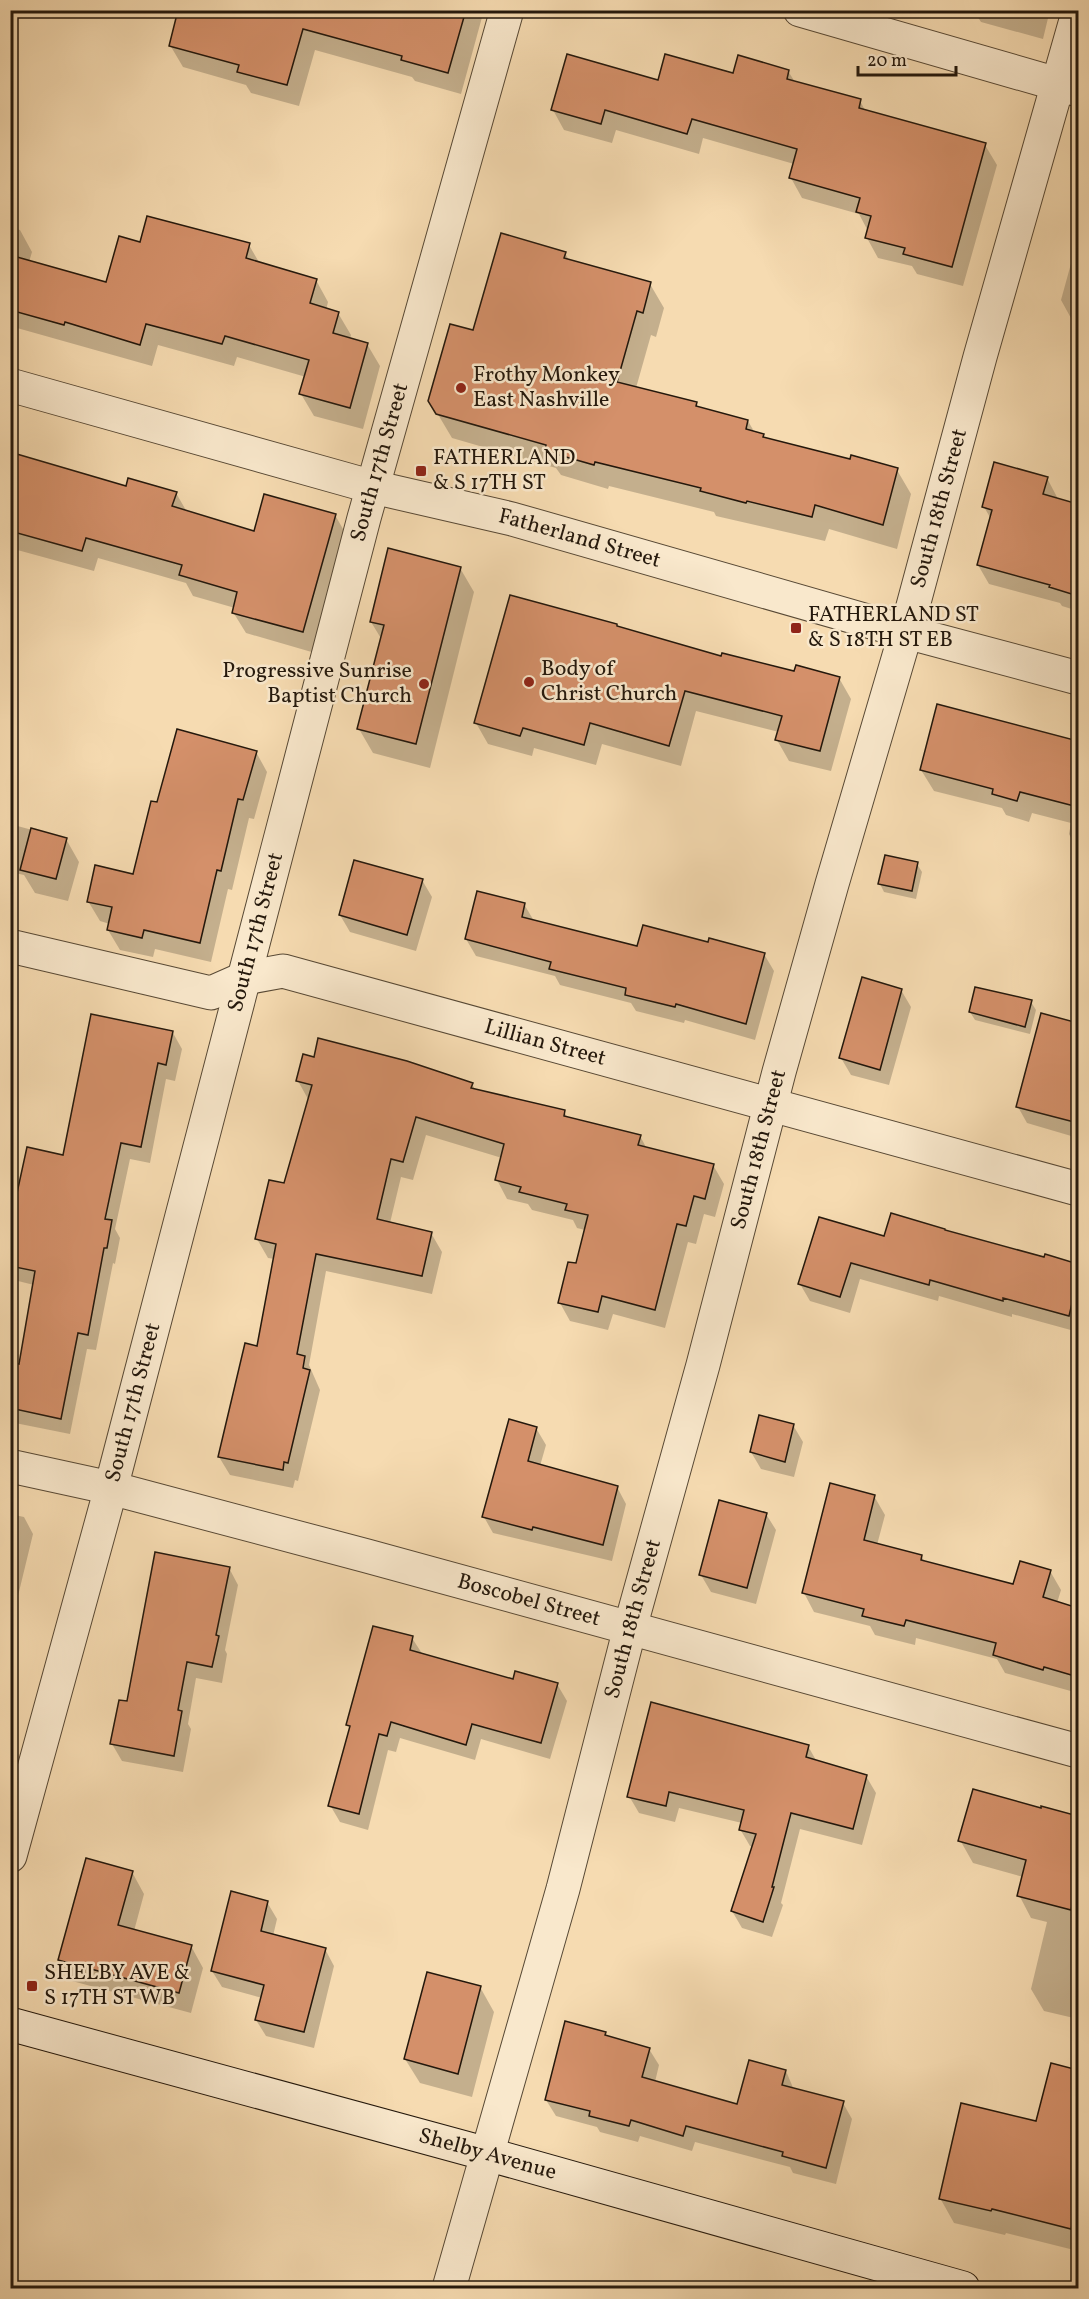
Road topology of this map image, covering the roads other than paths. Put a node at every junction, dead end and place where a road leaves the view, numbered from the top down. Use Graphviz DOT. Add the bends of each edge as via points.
graph roads {
  1 [pos="507,10"];
  2 [pos="800,10"];
  3 [pos="1078,13"];
  4 [pos="1068,87"];
  5 [pos="10,385"];
  6 [pos="373,487"];
  7 [pos="906,632"];
  8 [pos="1078,678"];
  9 [pos="10,946"];
  10 [pos="244,978"];
  11 [pos="770,1104"];
  12 [pos="1078,1189"];
  13 [pos="10,1466"];
  14 [pos="111,1488"];
  15 [pos="630,1628"];
  16 [pos="1078,1751"];
  17 [pos="10,1856"];
  18 [pos="10,2024"];
  19 [pos="487,2154"];
  20 [pos="449,2289"];
  21 [pos="963,2289"];
  1 -- 6 [label="street, South 17th Street"];
  2 -- 4 [label="street"];
  3 -- 4 [label="street, South 18th Street"];
  4 -- 7 [label="street, South 18th Street" via="980,357"];
  5 -- 6 [label="street, Fatherland Street"];
  6 -- 7 [label="street, Fatherland Street" via="512,519"];
  6 -- 10 [label="street, South 17th Street"];
  7 -- 8 [label="street, Fatherland Street"];
  7 -- 11 [label="street, South 18th Street"];
  9 -- 10 [label="street, Lillian Street" via="211,993"];
  10 -- 11 [label="street, Lillian Street" via="284,971"];
  10 -- 14 [label="street, South 17th Street"];
  11 -- 12 [label="street, Lillian Street"];
  11 -- 15 [label="street, South 18th Street"];
  13 -- 14 [label="street, Boscobel Street"];
  14 -- 15 [label="street, Boscobel Street"];
  14 -- 17 [label="street, South 17th Street"];
  15 -- 16 [label="street, Boscobel Street"];
  15 -- 19 [label="street, South 18th Street" via="563,1889"];
  18 -- 19 [label="street, Shelby Avenue"];
  19 -- 20 [label="street, South 18th Street"];
  19 -- 21 [label="street, Shelby Avenue"];
}
